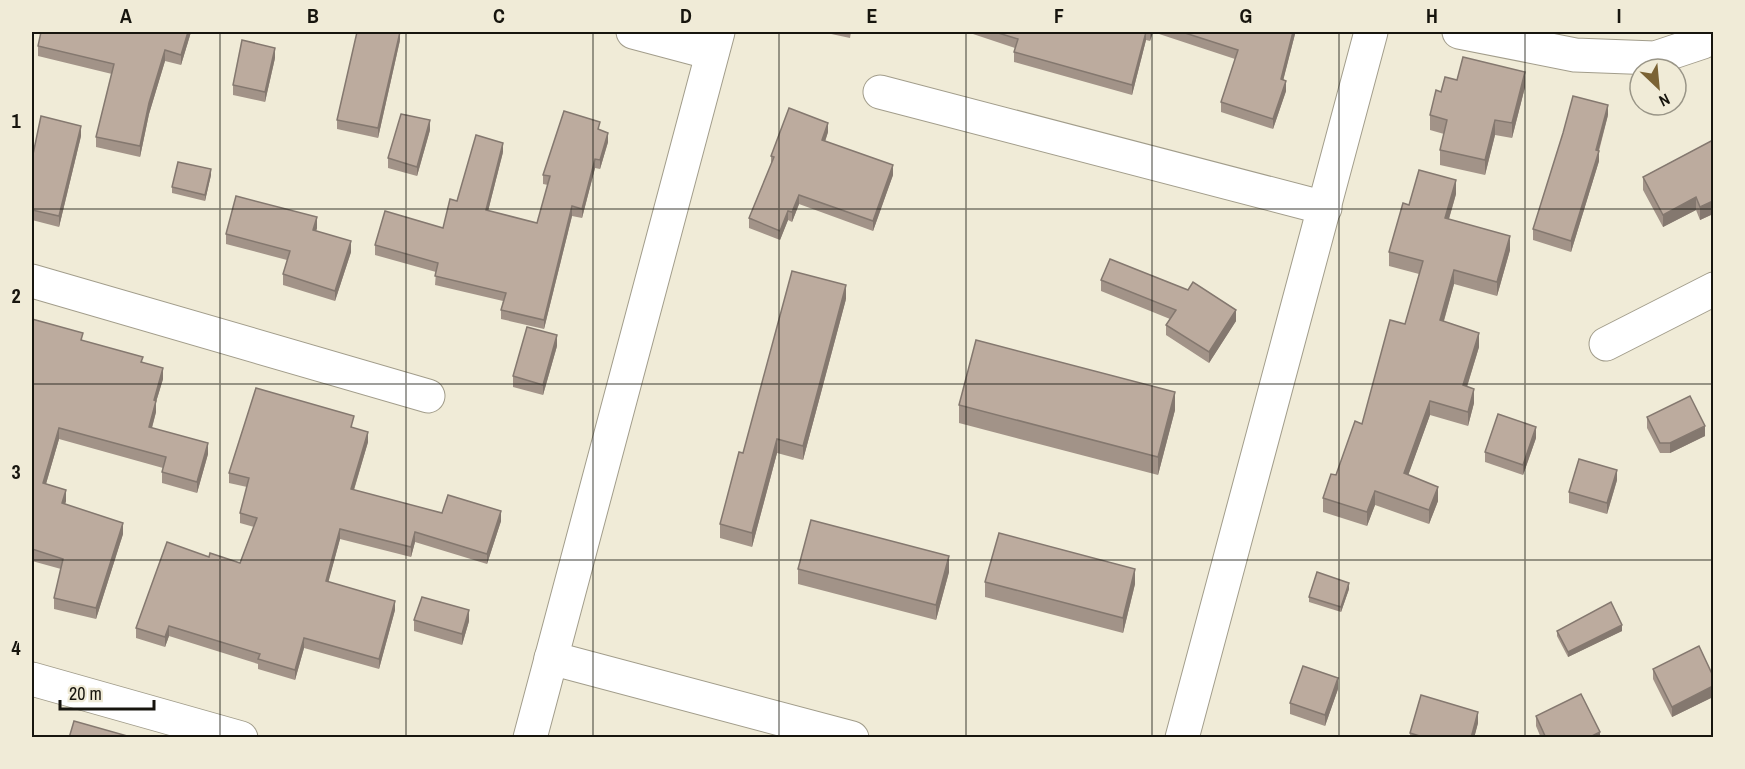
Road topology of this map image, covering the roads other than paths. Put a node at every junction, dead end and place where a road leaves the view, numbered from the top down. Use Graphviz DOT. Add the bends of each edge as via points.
graph roads {
  1 [pos="633,32"];
  2 [pos="1371,32"];
  3 [pos="1459,32"];
  4 [pos="1713,32"];
  5 [pos="715,42"];
  6 [pos="880,92"];
  7 [pos="1325,208"];
  8 [pos="32,280"];
  9 [pos="1713,289"];
  10 [pos="1606,344"];
  11 [pos="428,396"];
  12 [pos="551,658"];
  13 [pos="32,679"];
  14 [pos="241,738"];
  15 [pos="530,738"];
  16 [pos="852,738"];
  17 [pos="1182,738"];
  1 -- 5 [label="street"];
  2 -- 7 [label="street"];
  3 -- 4 [label="street" via="1575,55 1654,58 1703,42"];
  5 -- 12 [label="street"];
  6 -- 7 [label="street"];
  7 -- 17 [label="street"];
  8 -- 11 [label="street"];
  9 -- 10 [label="street"];
  12 -- 15 [label="street"];
  12 -- 16 [label="street"];
  13 -- 14 [label="street"];
}
